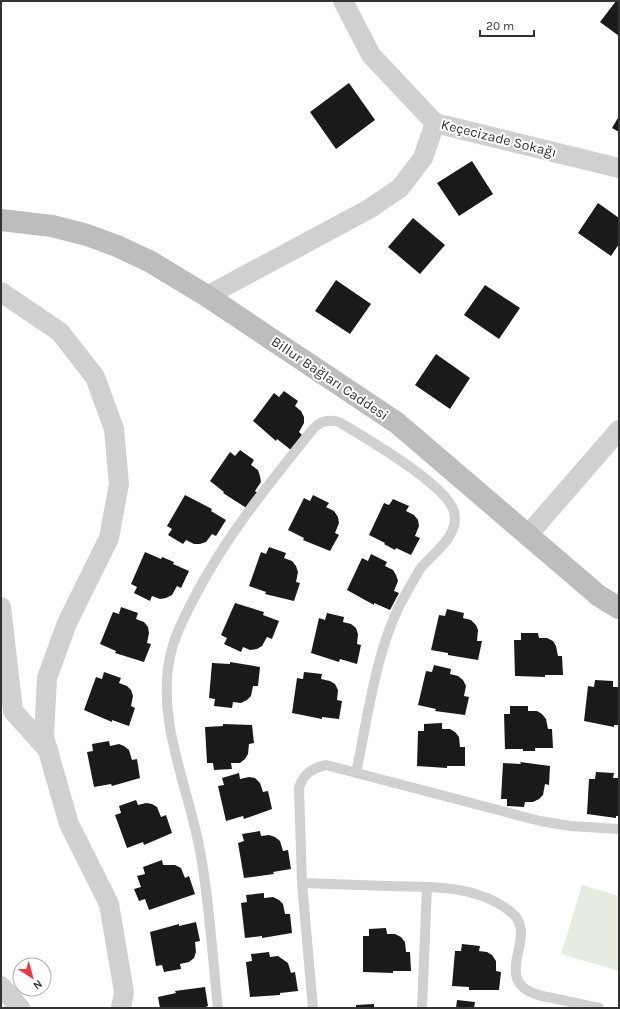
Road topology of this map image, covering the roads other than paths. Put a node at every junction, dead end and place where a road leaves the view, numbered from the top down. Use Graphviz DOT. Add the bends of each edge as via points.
graph roads {
  1 [pos="343,1"];
  2 [pos="435,123"];
  3 [pos="619,168"];
  4 [pos="1,220"];
  5 [pos="1,292"];
  6 [pos="207,296"];
  7 [pos="619,430"];
  8 [pos="527,536"];
  9 [pos="1,607"];
  10 [pos="619,608"];
  11 [pos="48,750"];
  12 [pos="356,773"];
  13 [pos="619,829"];
  14 [pos="302,883"];
  15 [pos="427,887"];
  16 [pos="1,986"];
  17 [pos="20,1008"];
  18 [pos="121,1008"];
  19 [pos="218,1008"];
  20 [pos="313,1008"];
  21 [pos="422,1008"];
  22 [pos="599,1008"];
  1 -- 2 [label="street, Keçecizade Sokağı" via="371,55"];
  2 -- 3 [label="street, Keçecizade Sokağı"];
  2 -- 6 [label="street" via="422,158 400,188 369,210"];
  4 -- 6 [label="street, Billur Bağları Caddesi" via="52,226 88,235 151,262"];
  5 -- 11 [label="street" via="60,332 95,377 114,429 119,484 109,538 66,623 47,678 44,737"];
  6 -- 8 [label="street, Billur Bağları Caddesi" via="396,423"];
  7 -- 8 [label="street"];
  8 -- 10 [label="street, Billur Bağları Caddesi" via="599,596"];
  9 -- 11 [label="street" via="13,711"];
  11 -- 18 [label="street" via="69,824 108,904 124,992"];
  12 -- 13 [label="lane" via="540,821"];
  12 -- 14 [label="lane" via="326,765 314,768 301,782 299,788"];
  12 -- 19 [label="lane" via="380,657 395,614 420,570 450,536 455,520 447,498 404,461 339,422 327,420 313,429 242,519 201,585 179,628 167,672 167,704 176,756 194,820 205,880"];
  14 -- 15 [label="lane"];
  14 -- 20 [label="lane"];
  15 -- 21 [label="lane"];
  15 -- 22 [label="lane" via="473,893 513,913 518,919 521,932 514,970 526,990"];
  16 -- 17 [label="street"];
}
